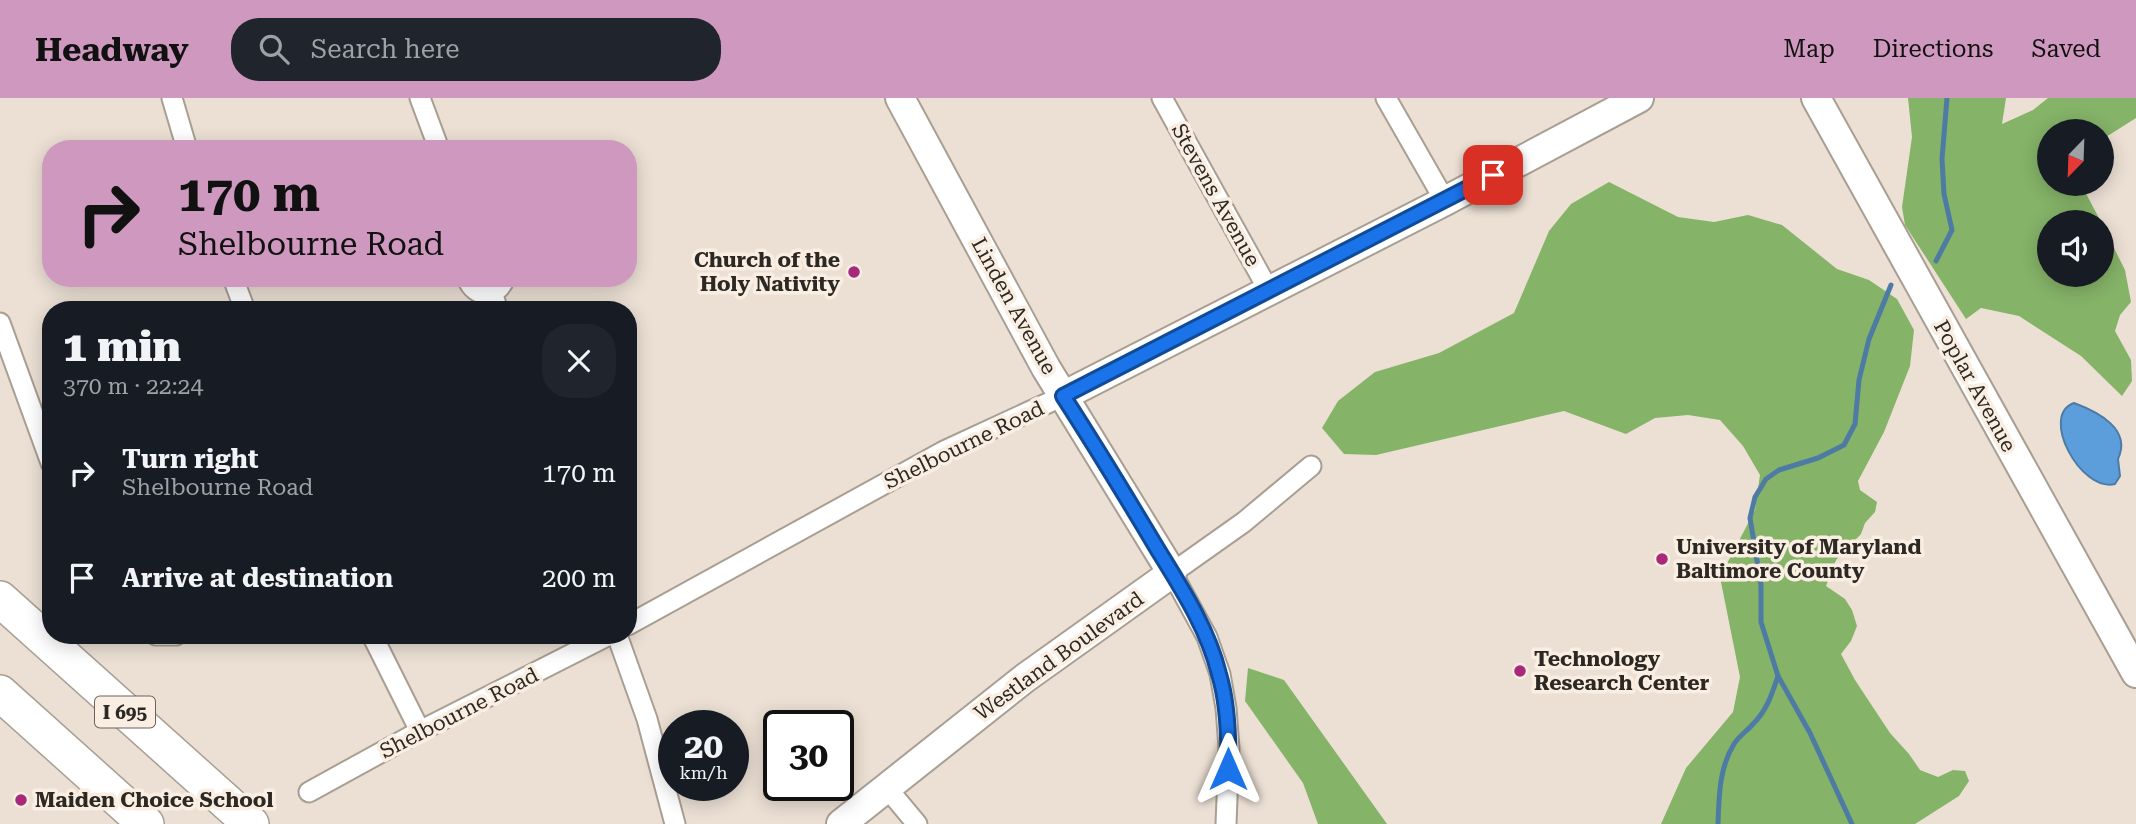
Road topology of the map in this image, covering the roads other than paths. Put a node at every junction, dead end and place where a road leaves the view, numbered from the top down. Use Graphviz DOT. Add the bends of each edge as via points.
graph roads {
  1 [pos="172,98"];
  2 [pos="421,98"];
  3 [pos="900,98"];
  4 [pos="1162,98"];
  5 [pos="1386,98"];
  6 [pos="1639,98"];
  7 [pos="1816,98"];
  8 [pos="184,140"];
  9 [pos="436,140"];
  10 [pos="1445,201"];
  11 [pos="471,287"];
  12 [pos="1269,291"];
  13 [pos="498,294"];
  14 [pos="0,323"];
  15 [pos="1063,396"];
  16 [pos="42,438"];
  17 [pos="1311,466"];
  18 [pos="1172,573"];
  19 [pos="0,599"];
  20 [pos="637,620"];
  21 [pos="42,637"];
  22 [pos="50,644"];
  23 [pos="376,644"];
  24 [pos="591,644"];
  25 [pos="620,644"];
  26 [pos="2136,673"];
  27 [pos="0,693"];
  28 [pos="0,723"];
  29 [pos="420,731"];
  30 [pos="887,788"];
  31 [pos="309,792"];
  32 [pos="115,824"];
  33 [pos="146,824"];
  34 [pos="251,824"];
  35 [pos="675,824"];
  36 [pos="841,824"];
  37 [pos="917,824"];
  38 [pos="1226,824"];
  1 -- 8 [label="street"];
  2 -- 9 [label="street"];
  3 -- 15 [label="street, Linden Avenue"];
  4 -- 12 [label="street, Stevens Avenue"];
  5 -- 10 [label="street"];
  6 -- 10 [label="street, Shelbourne Road"];
  7 -- 26 [label="street, Poplar Avenue"];
  10 -- 12 [label="street, Shelbourne Road"];
  11 -- 13 [label="street" via="483,294"];
  12 -- 15 [label="street, Shelbourne Road"];
  14 -- 16 [label="street"];
  15 -- 18 [label="street, Linden Avenue"];
  15 -- 20 [label="street, Shelbourne Road" via="944,451"];
  17 -- 18 [label="street, Westland Boulevard" via="1244,522"];
  18 -- 30 [label="street, Westland Boulevard" via="1026,678"];
  18 -- 38 [label="street, Linden Avenue" via="1207,637 1220,674 1229,748"];
  19 -- 21 [label="highway, I 695"];
  22 -- 34 [label="highway, I 695"];
  23 -- 29 [label="street"];
  24 -- 29 [label="street, Shelbourne Road"];
  25 -- 35 [label="street" via="647,719"];
  27 -- 33 [label="highway"];
  28 -- 32 [label="highway"];
  29 -- 31 [label="street, Shelbourne Road"];
  30 -- 36 [label="street, Westland Boulevard"];
  30 -- 37 [label="street"];
}
